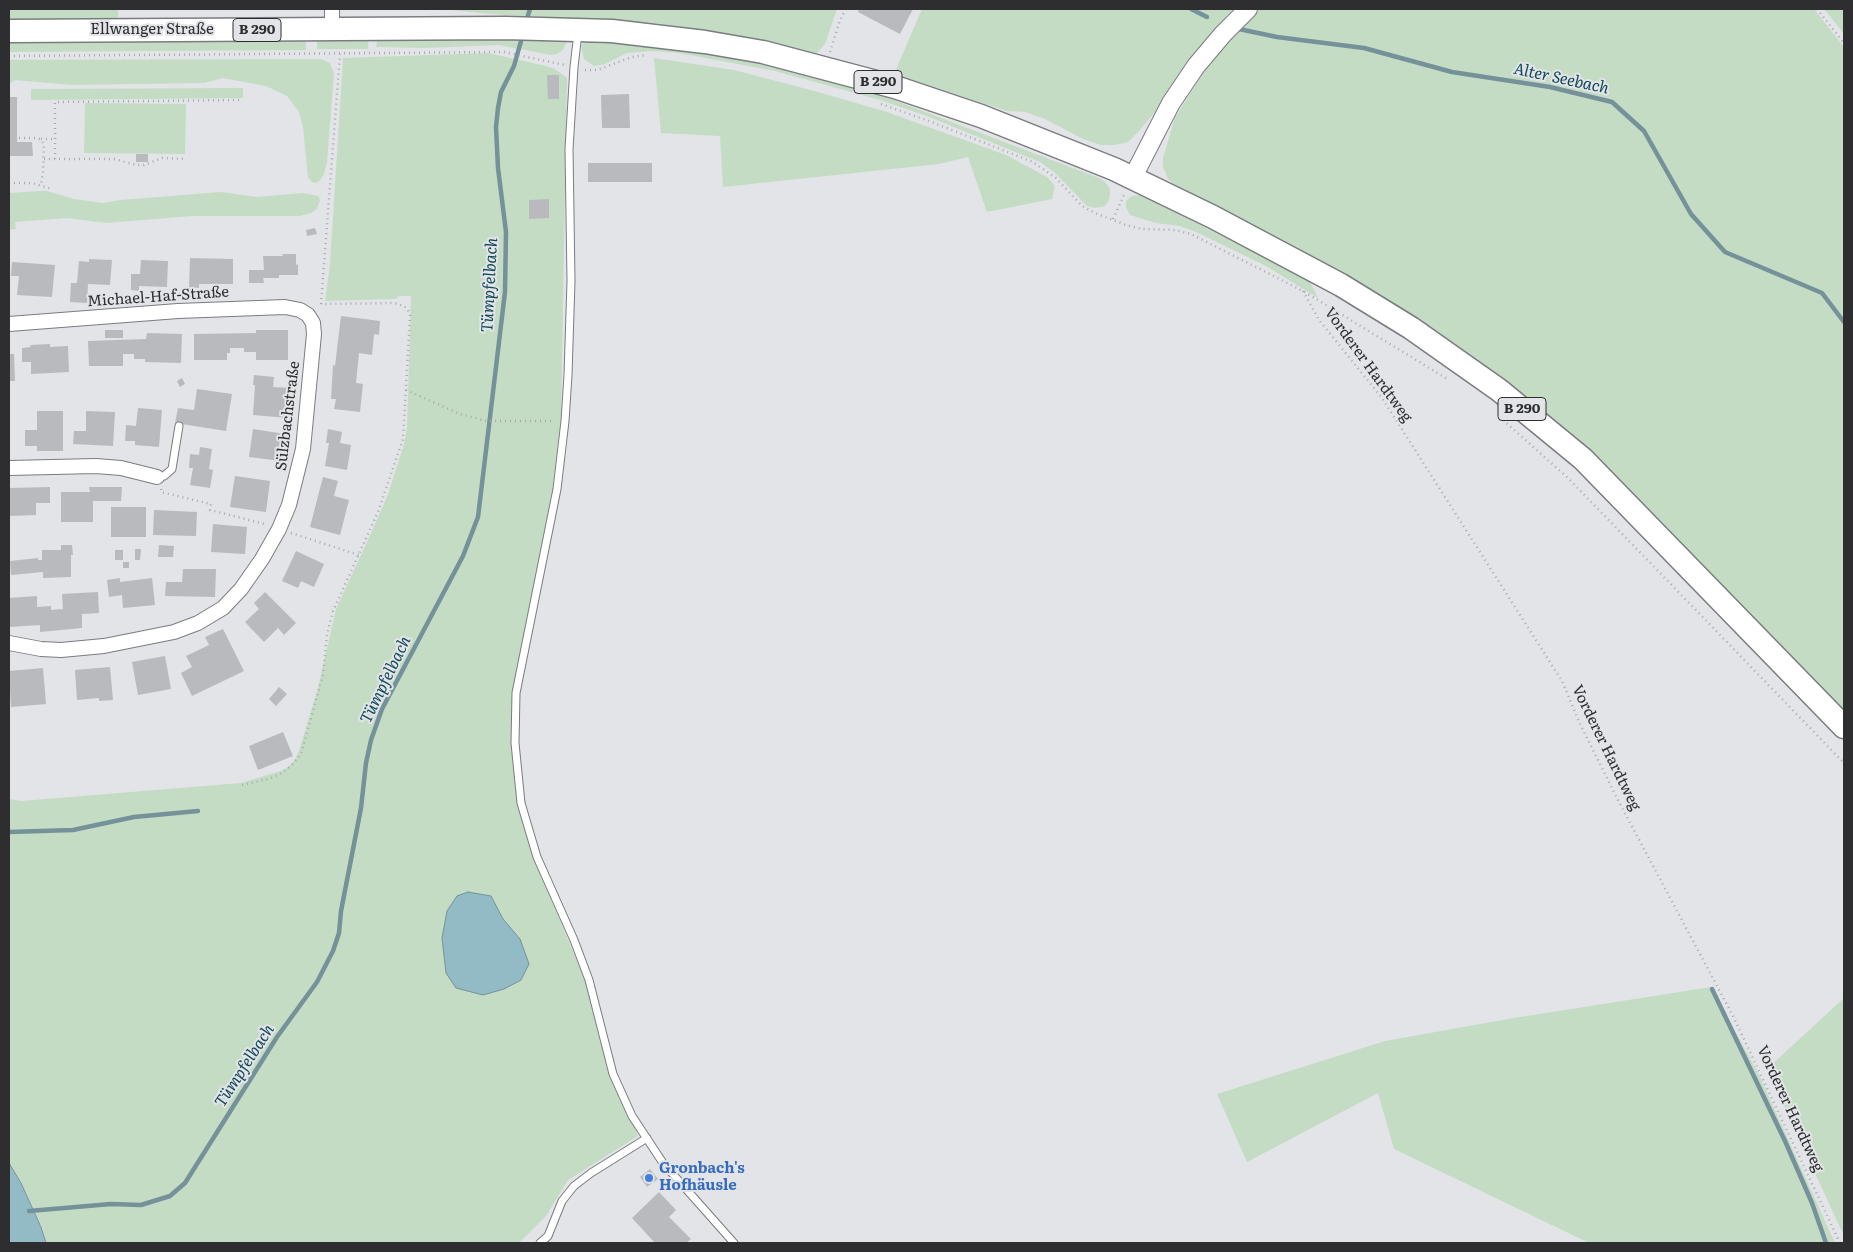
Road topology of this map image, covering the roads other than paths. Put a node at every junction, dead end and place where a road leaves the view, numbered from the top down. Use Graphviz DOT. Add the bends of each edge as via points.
graph roads {
  1 [pos="1248,9"];
  2 [pos="332,18"];
  3 [pos="579,29"];
  4 [pos="9,31"];
  5 [pos="1133,177"];
  6 [pos="308,314"];
  7 [pos="9,324"];
  8 [pos="179,426"];
  9 [pos="9,468"];
  10 [pos="157,477"];
  11 [pos="9,643"];
  12 [pos="1844,727"];
  13 [pos="646,1138"];
  14 [pos="540,1243"];
  15 [pos="734,1243"];
  1 -- 5 [label="street" via="1196,66 1171,103"];
  2 -- 3 [label="main road, Ellwanger Straße / B 290"];
  2 -- 4 [label="main road, Ellwanger Straße / B 290"];
  3 -- 5 [label="main road, B 290" via="705,42 763,52 825,68 981,116"];
  3 -- 13 [label="lane" via="569,149 571,280 565,421 557,489 516,693 514,743 521,803 537,857 589,980 613,1074"];
  5 -- 12 [label="main road, B 290" via="1341,285 1411,328 1499,390 1584,459"];
  6 -- 7 [label="street, Michael-Haf-Straße" via="286,307 256,307"];
  6 -- 11 [label="street, Sülzbachstraße" via="314,334 303,450 289,505 279,529 242,588 223,608 198,624 174,632 96,647 61,650"];
  8 -- 10 [label="lane" via="172,469"];
  9 -- 10 [label="street" via="96,466"];
  13 -- 14 [label="lane" via="574,1186 562,1201 548,1236"];
  13 -- 15 [label="lane" via="662,1162"];
}
